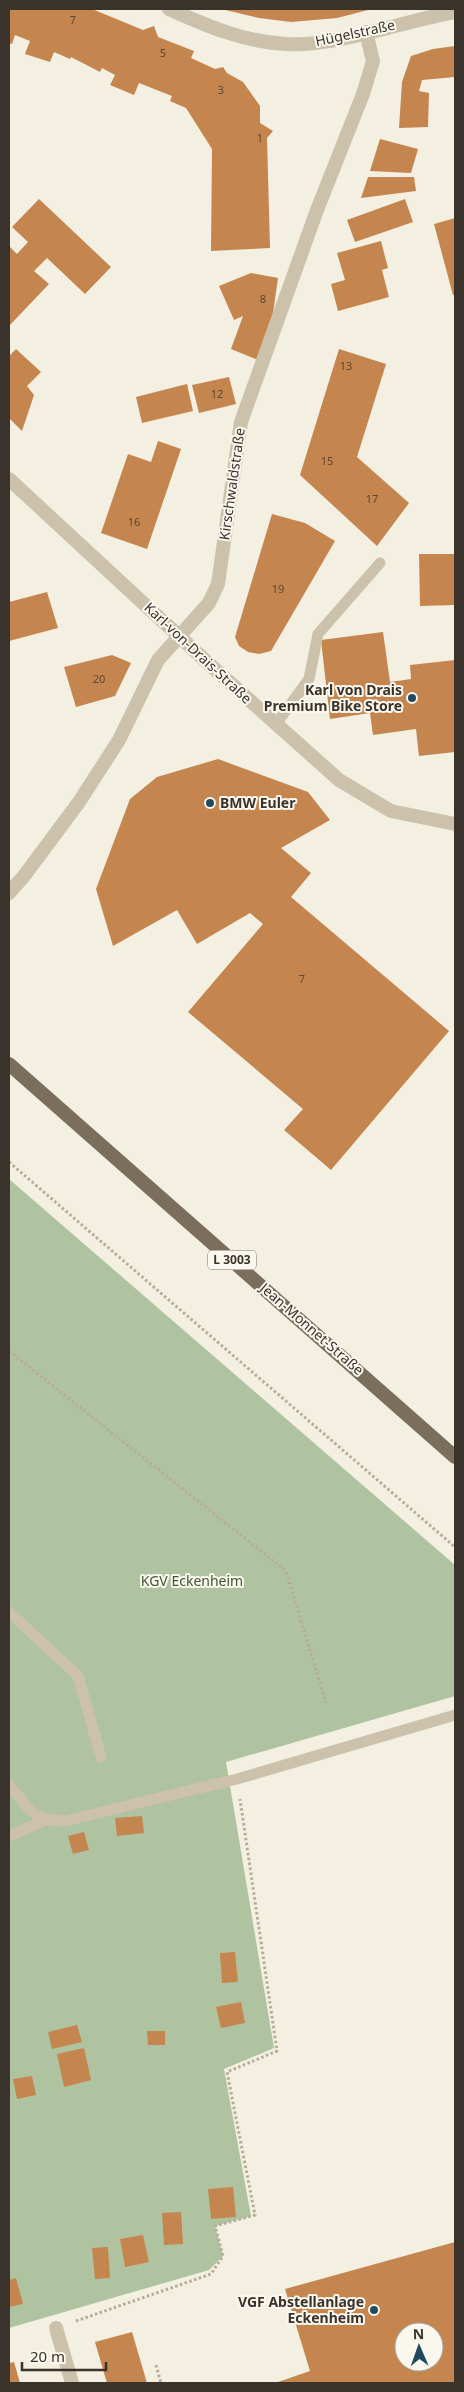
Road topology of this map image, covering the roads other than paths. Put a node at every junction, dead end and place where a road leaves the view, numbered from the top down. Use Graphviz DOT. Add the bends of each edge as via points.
graph roads {
  1 [pos="169,9"];
  2 [pos="455,12"];
  3 [pos="366,32"];
  4 [pos="9,479"];
  5 [pos="380,563"];
  6 [pos="179,635"];
  7 [pos="276,724"];
  8 [pos="455,824"];
  9 [pos="9,893"];
  10 [pos="9,1064"];
  11 [pos="455,1457"];
  12 [pos="9,1612"];
  13 [pos="455,1715"];
  14 [pos="101,1757"];
  15 [pos="9,1785"];
  16 [pos="46,1820"];
  17 [pos="9,1836"];
  18 [pos="56,2328"];
  19 [pos="72,2383"];
  1 -- 3 [label="street, Hügelstraße" via="222,32 257,41 317,43"];
  2 -- 3 [label="street, Hügelstraße"];
  3 -- 6 [label="street, Kirschwaldstraße" via="373,61 363,94 240,422 218,584 210,603"];
  4 -- 6 [label="street, Karl-von-Drais-Straße"];
  5 -- 7 [label="lane" via="318,634 309,679"];
  6 -- 7 [label="street, Karl-von-Drais-Straße"];
  6 -- 9 [label="street, Kirschwaldstraße" via="158,660 119,740 79,802"];
  7 -- 8 [label="street, Karl-von-Drais-Straße" via="339,780 392,811"];
  10 -- 11 [label="main road, Jean-Monnet-Straße / L 3003"];
  12 -- 14 [label="lane" via="78,1676"];
  13 -- 16 [label="lane" via="237,1779 65,1821"];
  15 -- 16 [label="lane" via="37,1817"];
  16 -- 17 [label="lane"];
  18 -- 19 [label="street"];
}
